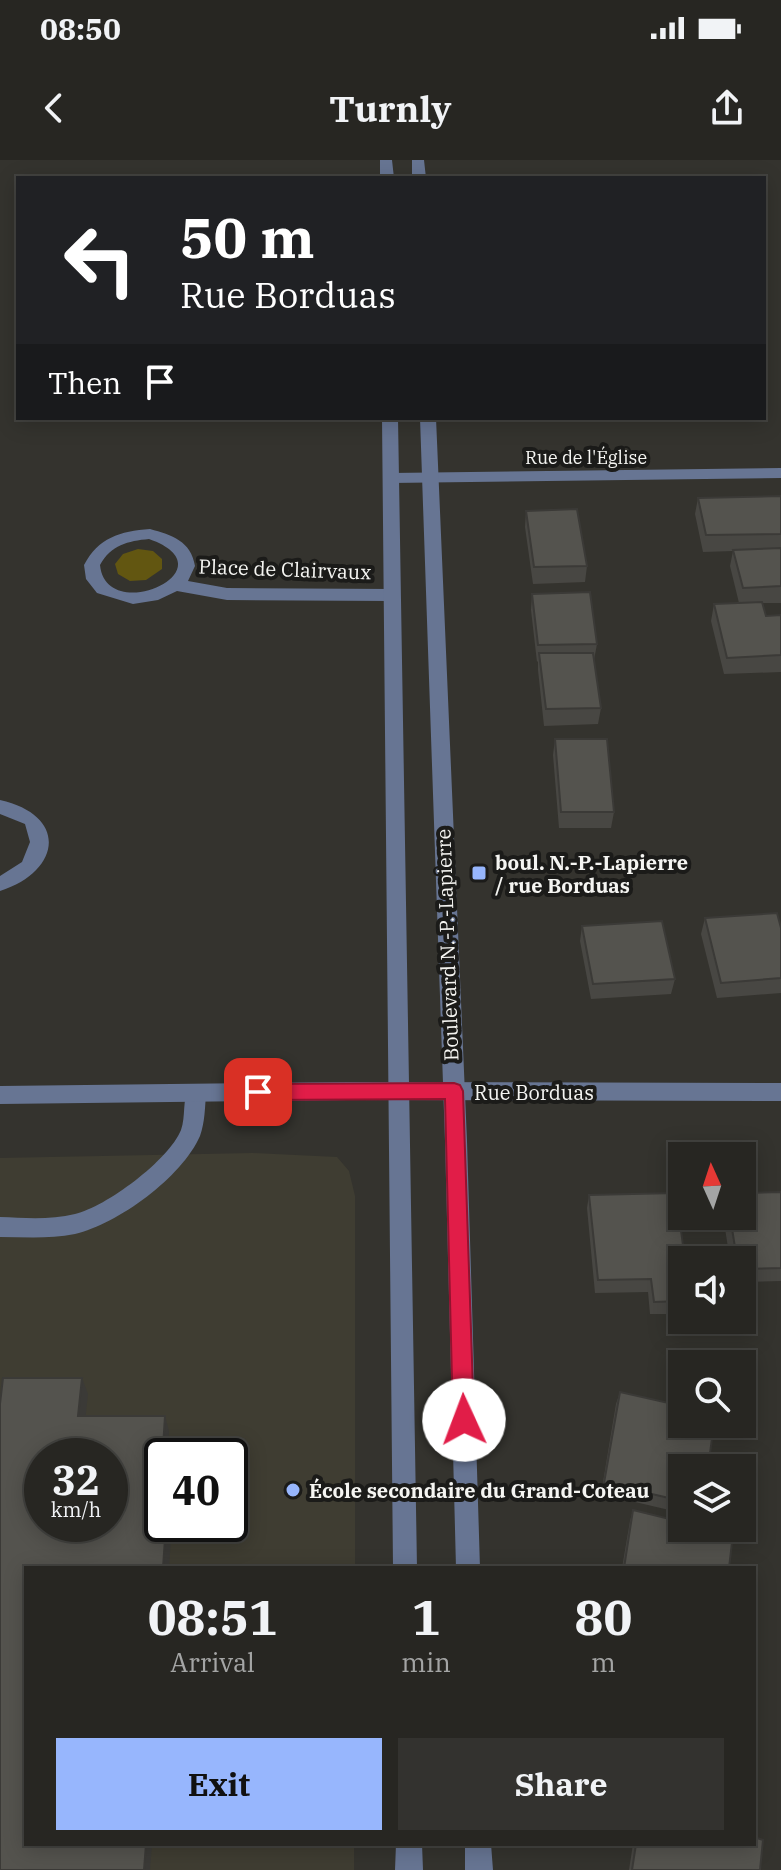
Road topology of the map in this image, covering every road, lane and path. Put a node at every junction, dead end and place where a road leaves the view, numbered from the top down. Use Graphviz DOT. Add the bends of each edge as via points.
graph roads {
  1 [pos="390,420"];
  2 [pos="428,420"];
  3 [pos="781,473"];
  4 [pos="391,478"];
  5 [pos="430,478"];
  6 [pos="177,585"];
  7 [pos="392,595"];
  8 [pos="0,807"];
  9 [pos="0,884"];
  10 [pos="398,1091"];
  11 [pos="454,1091"];
  12 [pos="781,1092"];
  13 [pos="196,1093"];
  14 [pos="0,1095"];
  15 [pos="0,1227"];
  16 [pos="405,1566"];
  17 [pos="468,1566"];
  18 [pos="409,1846"];
  19 [pos="478,1846"];
  20 [pos="409,1870"];
  21 [pos="479,1870"];
  1 -- 4 [label="street"];
  2 -- 5 [label="street, Boulevard N.-P.-Lapierre"];
  3 -- 5 [label="street, Rue de l'Église"];
  4 -- 5 [label="street, Rue de l'Église"];
  4 -- 7 [label="street"];
  5 -- 11 [label="street, Boulevard N.-P.-Lapierre"];
  6 -- 6 [label="street, Place de Clairvaux" via="185,575 186,553 165,537 117,539 104,546 92,565 97,584 120,597 150,597"];
  6 -- 7 [label="street, Place de Clairvaux" via="227,594"];
  7 -- 10 [label="street"];
  8 -- 9 [label="street" via="23,813 41,835 34,863"];
  10 -- 11 [label="street, Rue Borduas"];
  10 -- 13 [label="street, Rue Borduas"];
  10 -- 16 [label="street"];
  11 -- 12 [label="street, Rue Borduas"];
  11 -- 17 [label="street, Boulevard N.-P.-Lapierre"];
  13 -- 14 [label="street, Rue Borduas"];
  13 -- 15 [label="street" via="190,1134 128,1199 78,1223"];
  18 -- 20 [label="street"];
  19 -- 21 [label="street"];
}
